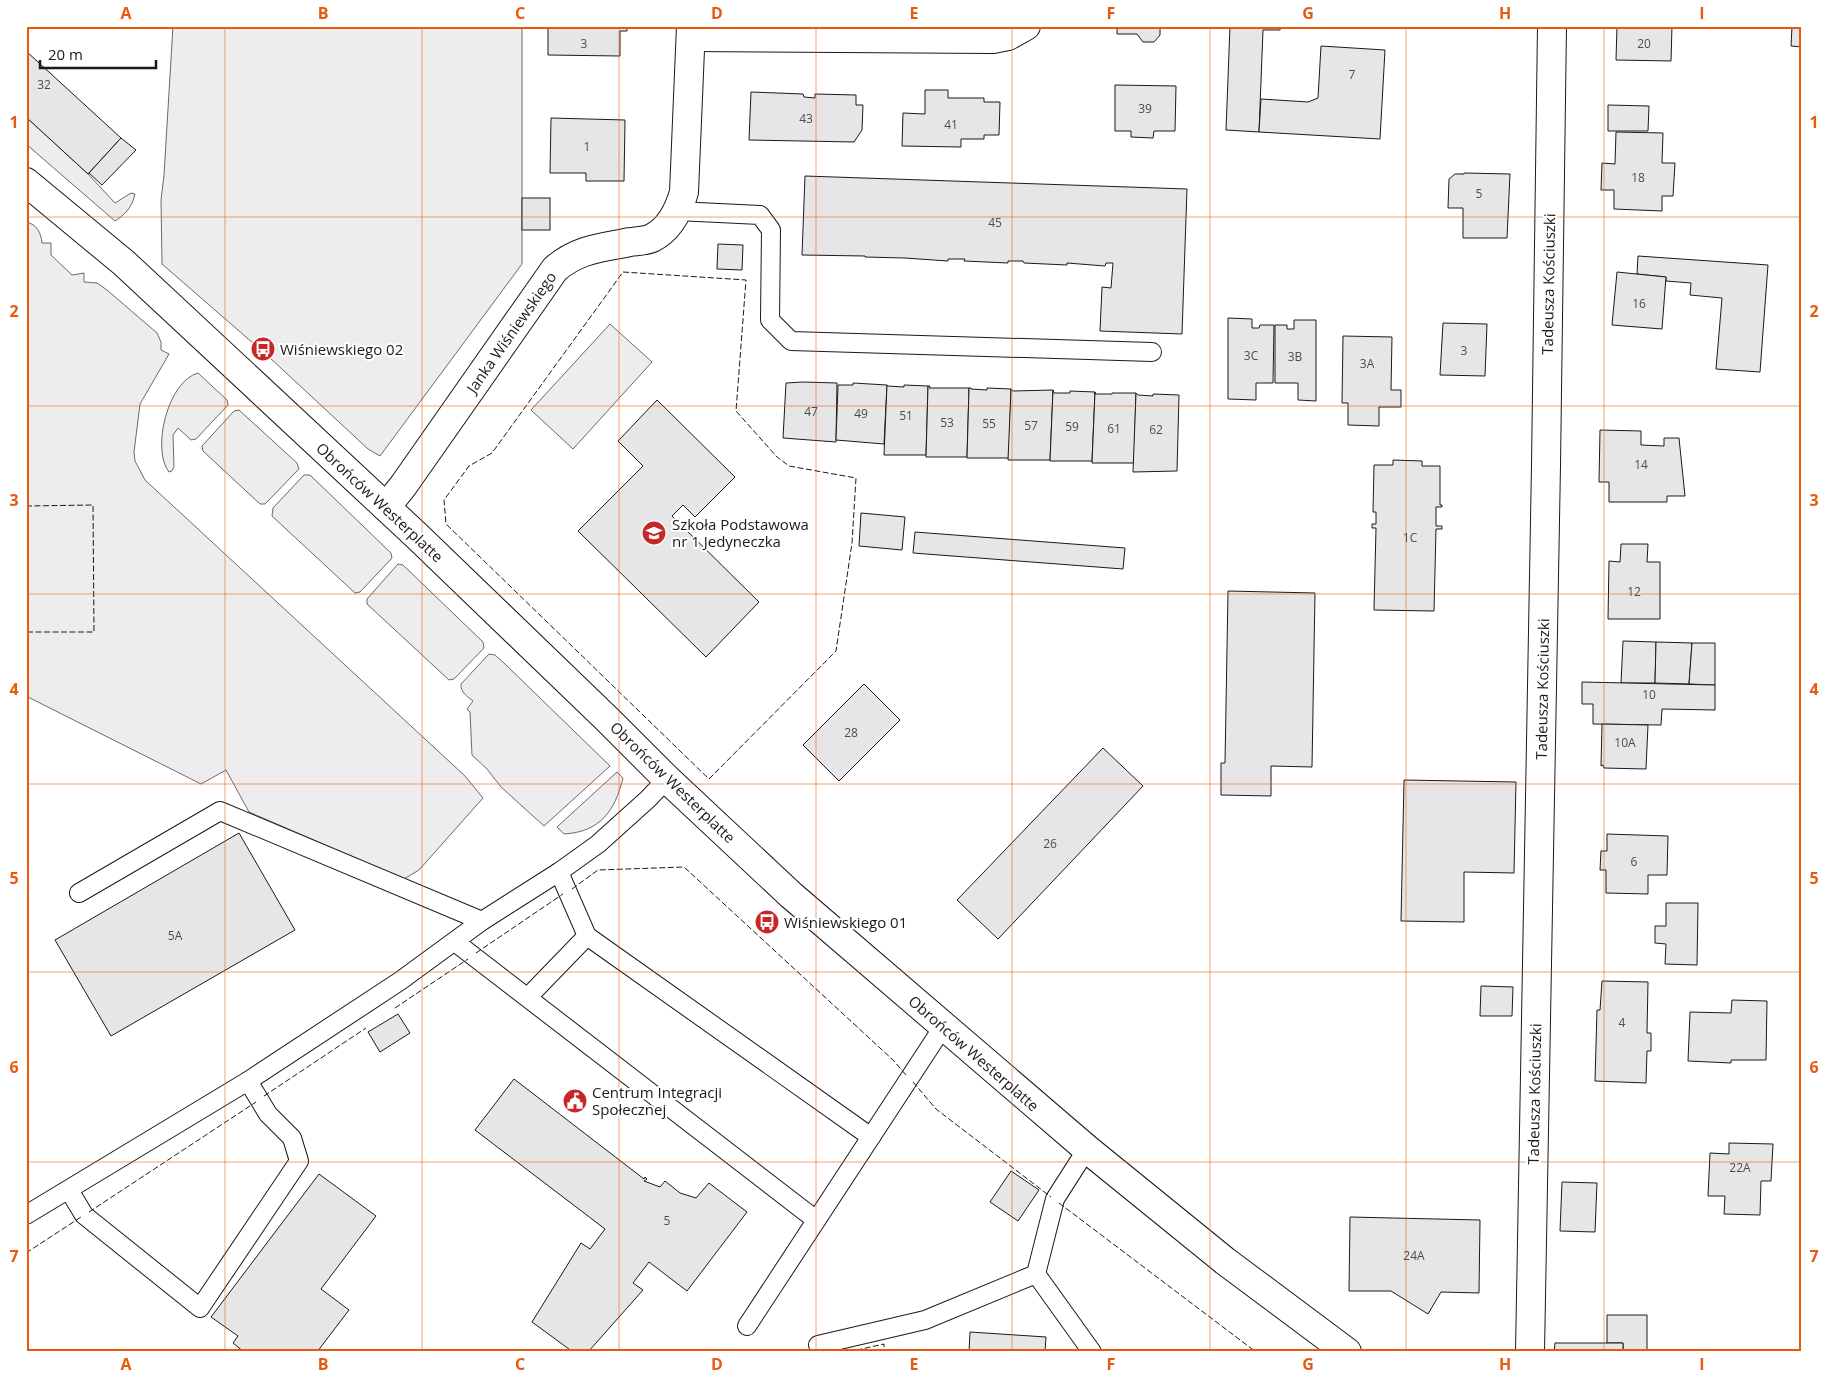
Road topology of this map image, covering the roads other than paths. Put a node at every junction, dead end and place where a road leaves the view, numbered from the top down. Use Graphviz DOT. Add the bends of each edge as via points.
graph roads {
  1 [pos="1026,26"];
  2 [pos="1552,26"];
  3 [pos="691,31"];
  4 [pos="26,182"];
  5 [pos="677,211"];
  6 [pos="1152,352"];
  7 [pos="386,507"];
  8 [pos="666,779"];
  9 [pos="559,872"];
  10 [pos="79,893"];
  11 [pos="482,921"];
  12 [pos="587,936"];
  13 [pos="455,942"];
  14 [pos="528,998"];
  15 [pos="943,1027"];
  16 [pos="248,1082"];
  17 [pos="871,1137"];
  18 [pos="1086,1149"];
  19 [pos="70,1190"];
  20 [pos="26,1215"];
  21 [pos="816,1220"];
  22 [pos="1036,1274"];
  23 [pos="747,1326"];
  24 [pos="818,1345"];
  25 [pos="1089,1350"];
  26 [pos="1347,1352"];
  27 [pos="1530,1352"];
  1 -- 3 [label="street, Janka Wiśniewskiego" via="1008,36 993,39"];
  2 -- 27 [label="street, Tadeusza Kościuszki"];
  3 -- 5 [label="street, Janka Wiśniewskiego" via="684,192"];
  4 -- 7 [label="street, Obrońców Westerplatte" via="124,263"];
  5 -- 6 [label="lane" via="760,215 771,230 770,320 791,341"];
  5 -- 7 [label="street, Janka Wiśniewskiego" via="664,230 651,238 590,250 568,258 555,268"];
  7 -- 8 [label="street, Obrońców Westerplatte"];
  8 -- 9 [label="lane" via="598,844"];
  8 -- 15 [label="street, Obrońców Westerplatte" via="791,895"];
  9 -- 11 [label="lane"];
  9 -- 12 [label="lane"];
  10 -- 11 [label="lane" via="220,811"];
  11 -- 13 [label="lane"];
  12 -- 14 [label="lane"];
  12 -- 17 [label="lane"];
  13 -- 14 [label="lane"];
  13 -- 16 [label="lane"];
  14 -- 21 [label="lane"];
  15 -- 17 [label="lane"];
  15 -- 18 [label="street, Obrońców Westerplatte"];
  16 -- 19 [label="lane"];
  16 -- 19 [label="lane" via="268,1114 292,1138 299,1161 200,1308 84,1215"];
  17 -- 21 [label="lane"];
  18 -- 22 [label="lane" via="1054,1199"];
  18 -- 26 [label="street, Obrońców Westerplatte" via="1225,1261"];
  19 -- 20 [label="lane"];
  21 -- 23 [label="lane"];
  22 -- 24 [label="lane" via="925,1320"];
  22 -- 25 [label="lane"];
}
